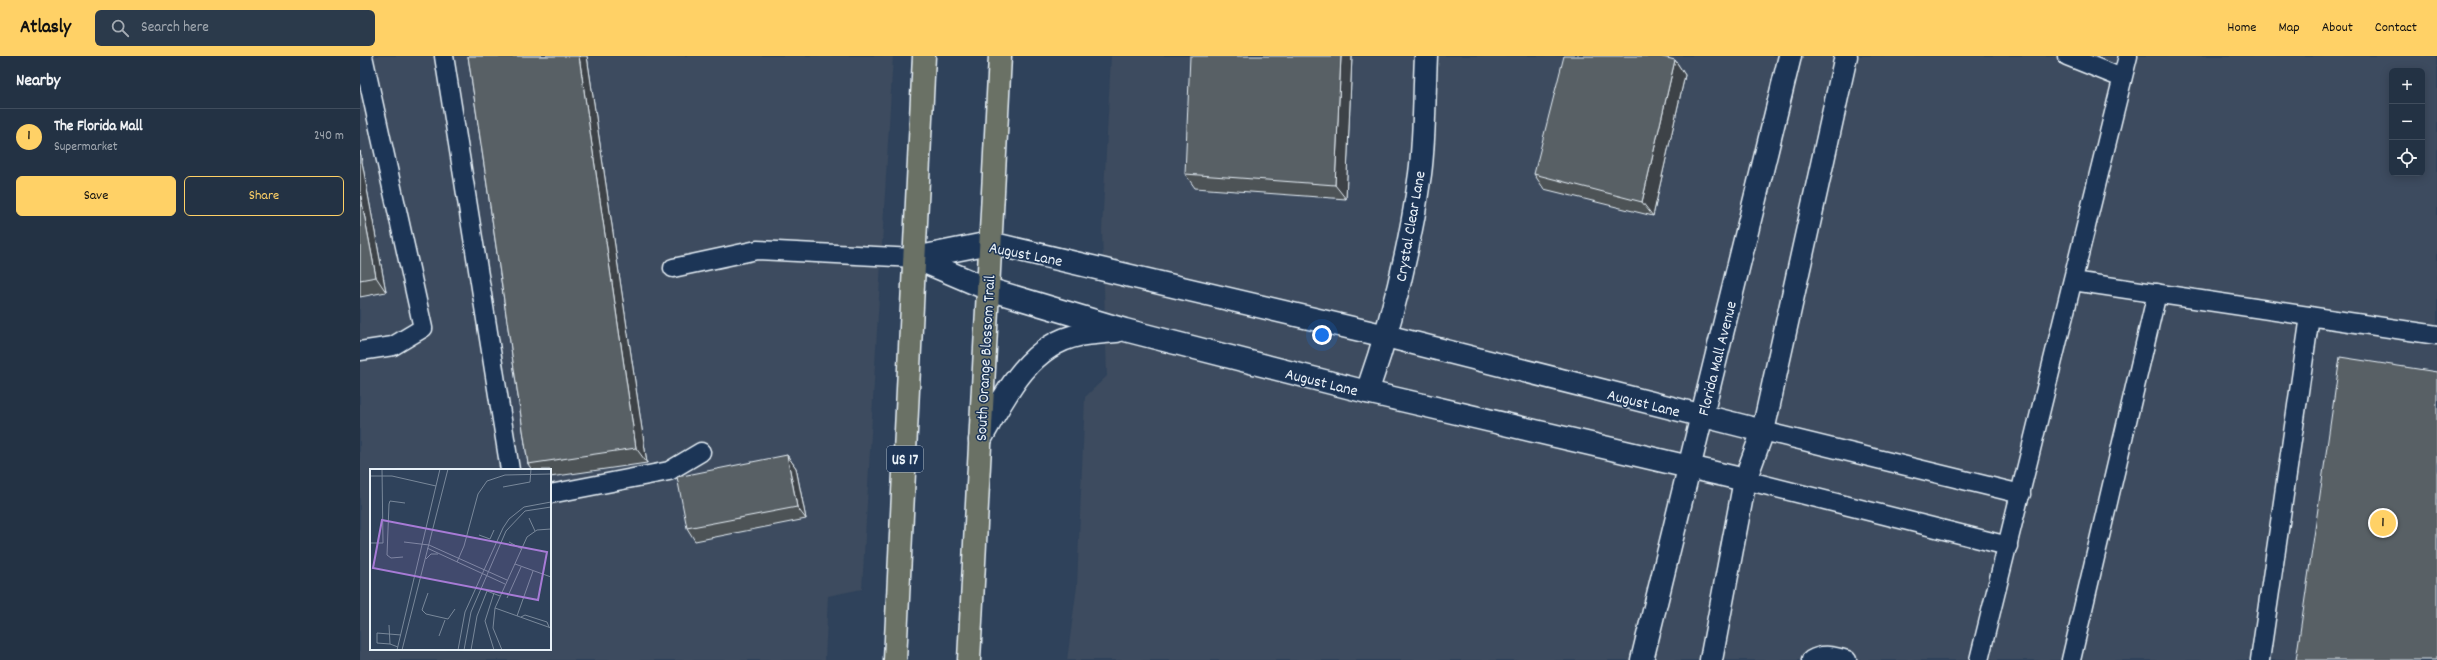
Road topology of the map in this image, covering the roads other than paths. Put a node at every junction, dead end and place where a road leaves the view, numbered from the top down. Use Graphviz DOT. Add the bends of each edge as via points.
graph roads {
  1 [pos="364,56"];
  2 [pos="444,56"];
  3 [pos="924,56"];
  4 [pos="1000,56"];
  5 [pos="1426,56"];
  6 [pos="1790,56"];
  7 [pos="1846,56"];
  8 [pos="2067,56"];
  9 [pos="2128,56"];
  10 [pos="2122,78"];
  11 [pos="990,243"];
  12 [pos="915,258"];
  13 [pos="673,268"];
  14 [pos="2073,280"];
  15 [pos="988,289"];
  16 [pos="2157,293"];
  17 [pos="2310,316"];
  18 [pos="1125,330"];
  19 [pos="2437,335"];
  20 [pos="1386,336"];
  21 [pos="360,351"];
  22 [pos="1366,392"];
  23 [pos="1702,417"];
  24 [pos="1763,432"];
  25 [pos="980,440"];
  26 [pos="701,452"];
  27 [pos="1689,467"];
  28 [pos="510,469"];
  29 [pos="1745,480"];
  30 [pos="551,494"];
  31 [pos="2021,494"];
  32 [pos="2008,546"];
  33 [pos="895,660"];
  34 [pos="969,660"];
  35 [pos="1642,660"];
  36 [pos="1711,660"];
  37 [pos="1811,660"];
  38 [pos="1847,660"];
  39 [pos="1980,660"];
  40 [pos="2071,660"];
  41 [pos="2260,660"];
  1 -- 21 [label="lane" via="423,328 393,346"];
  2 -- 28 [label="lane"];
  3 -- 12 [label="main road"];
  4 -- 11 [label="main road, South Orange Blossom Trail"];
  5 -- 20 [label="street, Crystal Clear Lane" via="1420,173 1408,249"];
  6 -- 23 [label="street, Florida Mall Avenue"];
  7 -- 24 [label="street"];
  8 -- 10 [label="lane"];
  9 -- 10 [label="lane"];
  10 -- 14 [label="lane"];
  11 -- 12 [label="street, August Lane"];
  11 -- 15 [label="main road, South Orange Blossom Trail"];
  11 -- 20 [label="street, August Lane"];
  12 -- 13 [label="lane" via="757,250"];
  12 -- 15 [label="street, August Lane"];
  12 -- 33 [label="main road, US 17"];
  14 -- 16 [label="lane"];
  14 -- 31 [label="lane"];
  15 -- 18 [label="street, August Lane"];
  15 -- 25 [label="main road, South Orange Blossom Trail"];
  16 -- 17 [label="lane"];
  16 -- 40 [label="lane"];
  17 -- 19 [label="lane"];
  17 -- 41 [label="lane"];
  18 -- 22 [label="street, August Lane"];
  18 -- 25 [label="street" via="1078,335 1061,341 1037,355 1005,395"];
  20 -- 22 [label="street, Crystal Clear Lane"];
  20 -- 23 [label="street, August Lane"];
  22 -- 27 [label="street, August Lane"];
  23 -- 24 [label="street, August Lane"];
  23 -- 27 [label="street, Florida Mall Avenue"];
  24 -- 29 [label="street"];
  24 -- 31 [label="lane"];
  25 -- 34 [label="main road, South Orange Blossom Trail"];
  26 -- 30 [label="lane" via="669,471"];
  27 -- 29 [label="street, August Lane"];
  27 -- 35 [label="street, Florida Mall Avenue"];
  29 -- 32 [label="lane"];
  29 -- 36 [label="street"];
  31 -- 32 [label="lane"];
  32 -- 39 [label="lane"];
  37 -- 38 [label="lane" via="1821,656 1832,656"];
}
